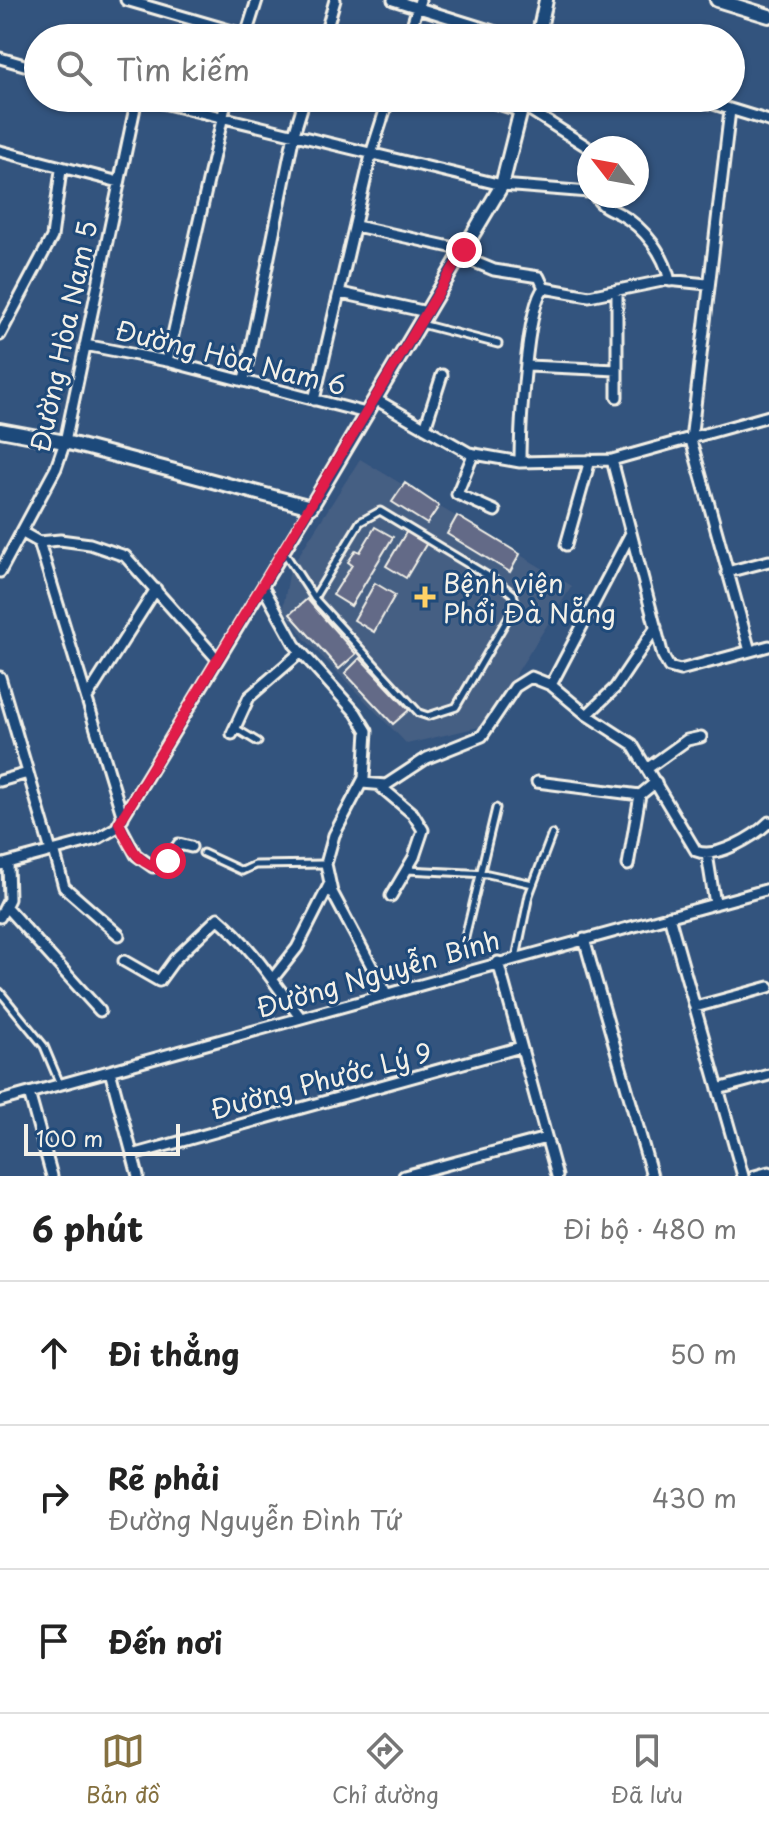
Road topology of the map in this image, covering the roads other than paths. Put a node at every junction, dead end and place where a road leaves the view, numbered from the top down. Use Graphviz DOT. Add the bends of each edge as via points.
graph roads {
  1 [pos="126,0"];
  2 [pos="257,0"];
  3 [pos="335,0"];
  4 [pos="393,0"];
  5 [pos="546,0"];
  6 [pos="717,0"];
  7 [pos="419,4"];
  8 [pos="769,16"];
  9 [pos="204,24"];
  10 [pos="250,24"];
  11 [pos="328,24"];
  12 [pos="413,24"];
  13 [pos="475,24"];
  14 [pos="541,24"];
  15 [pos="0,58"];
  16 [pos="24,65"];
  17 [pos="136,112"];
  18 [pos="197,112"];
  19 [pos="223,112"];
  20 [pos="301,112"];
  21 [pos="385,112"];
  22 [pos="520,112"];
  23 [pos="533,112"];
  24 [pos="730,112"];
  25 [pos="737,112"];
  26 [pos="221,118"];
  27 [pos="769,121"];
  28 [pos="294,134"];
  29 [pos="577,140"];
  30 [pos="0,151"];
  31 [pos="372,151"];
  32 [pos="61,170"];
  33 [pos="119,182"];
  34 [pos="502,185"];
  35 [pos="577,191"];
  36 [pos="604,208"];
  37 [pos="356,226"];
  38 [pos="462,253"];
  39 [pos="670,281"];
  40 [pos="707,284"];
  41 [pos="544,288"];
  42 [pos="617,290"];
  43 [pos="341,293"];
  44 [pos="427,312"];
  45 [pos="420,324"];
  46 [pos="0,335"];
  47 [pos="498,344"];
  48 [pos="85,345"];
  49 [pos="167,361"];
  50 [pos="528,366"];
  51 [pos="617,370"];
  52 [pos="442,375"];
  53 [pos="244,380"];
  54 [pos="617,397"];
  55 [pos="375,399"];
  56 [pos="314,400"];
  57 [pos="366,413"];
  58 [pos="769,416"];
  59 [pos="425,428"];
  60 [pos="0,430"];
  61 [pos="691,440"];
  62 [pos="65,442"];
  63 [pos="473,455"];
  64 [pos="590,460"];
  65 [pos="612,460"];
  66 [pos="520,462"];
  67 [pos="311,507"];
  68 [pos="495,511"];
  69 [pos="23,533"];
  70 [pos="631,533"];
  71 [pos="39,542"];
  72 [pos="566,545"];
  73 [pos="284,552"];
  74 [pos="769,561"];
  75 [pos="0,572"];
  76 [pos="727,572"];
  77 [pos="263,587"];
  78 [pos="156,589"];
  79 [pos="314,598"];
  80 [pos="656,627"];
  81 [pos="769,646"];
  82 [pos="750,651"];
  83 [pos="301,652"];
  84 [pos="218,660"];
  85 [pos="0,677"];
  86 [pos="551,685"];
  87 [pos="88,696"];
  88 [pos="3,700"];
  89 [pos="587,715"];
  90 [pos="233,731"];
  91 [pos="701,737"];
  92 [pos="258,742"];
  93 [pos="648,768"];
  94 [pos="28,773"];
  95 [pos="0,781"];
  96 [pos="537,782"];
  97 [pos="656,782"];
  98 [pos="362,783"];
  99 [pos="381,787"];
  100 [pos="640,795"];
  101 [pos="496,808"];
  102 [pos="121,821"];
  103 [pos="769,822"];
  104 [pos="552,834"];
  105 [pos="191,847"];
  106 [pos="52,850"];
  107 [pos="203,853"];
  108 [pos="707,854"];
  109 [pos="4,864"];
  110 [pos="326,864"];
  111 [pos="628,865"];
  112 [pos="407,870"];
  113 [pos="480,874"];
  114 [pos="533,884"];
  115 [pos="329,885"];
  116 [pos="769,889"];
  117 [pos="391,896"];
  118 [pos="715,904"];
  119 [pos="6,907"];
  120 [pos="669,916"];
  121 [pos="0,917"];
  122 [pos="119,935"];
  123 [pos="584,939"];
  124 [pos="462,950"];
  125 [pos="516,958"];
  126 [pos="124,961"];
  127 [pos="498,962"];
  128 [pos="274,977"];
  129 [pos="769,987"];
  130 [pos="0,992"];
  131 [pos="386,993"];
  132 [pos="695,1007"];
  133 [pos="100,1011"];
  134 [pos="300,1017"];
  135 [pos="521,1047"];
  136 [pos="110,1071"];
  137 [pos="769,1075"];
  138 [pos="60,1085"];
  139 [pos="718,1089"];
  140 [pos="29,1093"];
  141 [pos="0,1101"];
  142 [pos="546,1138"];
  143 [pos="132,1155"];
  144 [pos="769,1172"];
  145 [pos="52,1176"];
  146 [pos="138,1176"];
  147 [pos="404,1176"];
  148 [pos="557,1176"];
  149 [pos="652,1176"];
  150 [pos="743,1176"];
  151 [pos="755,1176"];
  1 -- 9 [label="street"];
  2 -- 10 [label="street"];
  3 -- 11 [label="street"];
  4 -- 7 [label="street"];
  5 -- 14 [label="street"];
  6 -- 8 [label="street"];
  7 -- 12 [label="street"];
  7 -- 13 [label="street"];
  15 -- 16 [label="street"];
  17 -- 33 [label="street, Đường Hòa Nam 5"];
  18 -- 26 [label="street"];
  19 -- 26 [label="street"];
  20 -- 28 [label="street"];
  21 -- 31 [label="street"];
  22 -- 34 [label="street"];
  23 -- 29 [label="street"];
  24 -- 40 [label="street"];
  25 -- 27 [label="street"];
  26 -- 28 [label="street"];
  26 -- 49 [label="street"];
  28 -- 31 [label="street"];
  28 -- 53 [label="street"];
  30 -- 32 [label="street"];
  31 -- 34 [label="street"];
  31 -- 37 [label="street"];
  32 -- 33 [label="street"];
  32 -- 46 [label="street" via="52,237"];
  33 -- 48 [label="street, Đường Hòa Nam 5"];
  34 -- 35 [label="street"];
  34 -- 38 [label="street"];
  36 -- 39 [label="street" via="642,232 665,262"];
  37 -- 38 [label="street"];
  37 -- 43 [label="street"];
  38 -- 41 [label="street" via="494,270 539,277"];
  38 -- 44 [label="street"];
  39 -- 40 [label="street"];
  39 -- 42 [label="street"];
  40 -- 61 [label="street"];
  41 -- 42 [label="street" via="589,296"];
  41 -- 50 [label="street" via="536,305"];
  42 -- 51 [label="street"];
  43 -- 44 [label="street"];
  43 -- 56 [label="street"];
  44 -- 45 [label="street"];
  45 -- 47 [label="lane"];
  45 -- 55 [label="street"];
  48 -- 49 [label="street, Đường Hòa Nam 6"];
  48 -- 62 [label="street, Đường Hòa Nam 5"];
  49 -- 53 [label="street, Đường Hòa Nam 6"];
  50 -- 51 [label="street"];
  50 -- 66 [label="street" via="521,398"];
  51 -- 54 [label="street"];
  52 -- 59 [label="street"];
  53 -- 56 [label="street, Đường Hòa Nam 6"];
  55 -- 57 [label="street"];
  55 -- 59 [label="street"];
  56 -- 57 [label="street, Đường Hòa Nam 6"];
  57 -- 67 [label="street"];
  58 -- 61 [label="street"];
  59 -- 63 [label="street"];
  60 -- 62 [label="street"];
  61 -- 65 [label="street"];
  61 -- 76 [label="street"];
  62 -- 67 [label="street"];
  62 -- 69 [label="street, Đường Hòa Nam 5"];
  63 -- 66 [label="street"];
  63 -- 68 [label="street" via="457,494"];
  64 -- 65 [label="street"];
  64 -- 66 [label="street"];
  64 -- 72 [label="street"];
  65 -- 70 [label="street"];
  67 -- 73 [label="street"];
  69 -- 71 [label="street"];
  69 -- 75 [label="street, Đường Hòa Nam 5"];
  70 -- 80 [label="street"];
  70 -- 86 [label="street"];
  71 -- 78 [label="street" via="112,549"];
  71 -- 87 [label="street"];
  73 -- 77 [label="street"];
  73 -- 79 [label="lane"];
  74 -- 76 [label="street"];
  76 -- 82 [label="street"];
  77 -- 83 [label="street"];
  77 -- 84 [label="street"];
  78 -- 84 [label="street"];
  78 -- 87 [label="street"];
  79 -- 79 [label="lane" via="419,713 428,716 456,707 516,604 513,594 498,582 380,511 360,522"];
  80 -- 82 [label="street" via="665,662 674,669"];
  80 -- 89 [label="street" via="615,688"];
  81 -- 82 [label="street"];
  83 -- 90 [label="street" via="249,697"];
  83 -- 98 [label="street" via="363,721 368,745"];
  84 -- 102 [label="street"];
  85 -- 88 [label="street"];
  86 -- 89 [label="street"];
  86 -- 99 [label="street" via="524,679 482,736 427,758"];
  87 -- 102 [label="street"];
  88 -- 94 [label="street"];
  89 -- 93 [label="street" via="628,740"];
  90 -- 92 [label="lane"];
  91 -- 93 [label="street" via="687,740"];
  93 -- 97 [label="street"];
  94 -- 95 [label="street"];
  94 -- 106 [label="street"];
  96 -- 100 [label="street"];
  97 -- 100 [label="street"];
  97 -- 108 [label="street" via="692,847"];
  98 -- 99 [label="street"];
  98 -- 110 [label="street" via="334,835"];
  99 -- 112 [label="street" via="413,814 423,830"];
  100 -- 111 [label="street"];
  101 -- 113 [label="lane"];
  102 -- 105 [label="street" via="136,855 153,867 165,864 179,844"];
  102 -- 106 [label="street" via="97,839"];
  103 -- 108 [label="street"];
  104 -- 114 [label="lane"];
  106 -- 109 [label="street"];
  106 -- 122 [label="street" via="64,887"];
  107 -- 110 [label="lane" via="242,871 255,865"];
  108 -- 118 [label="street"];
  109 -- 119 [label="street"];
  110 -- 115 [label="street"];
  112 -- 113 [label="lane"];
  112 -- 117 [label="street"];
  113 -- 114 [label="lane"];
  113 -- 124 [label="lane"];
  114 -- 125 [label="lane"];
  115 -- 128 [label="street" via="297,948"];
  115 -- 131 [label="street"];
  116 -- 118 [label="street, Đường Nguyễn Bính"];
  118 -- 120 [label="street, Đường Nguyễn Bính"];
  119 -- 121 [label="street"];
  119 -- 133 [label="street"];
  120 -- 123 [label="street, Đường Nguyễn Bính"];
  120 -- 132 [label="street"];
  123 -- 125 [label="street, Đường Nguyễn Bính"];
  123 -- 149 [label="street"];
  125 -- 127 [label="street, Đường Nguyễn Bính"];
  126 -- 128 [label="street" via="159,981 218,918"];
  127 -- 131 [label="street, Đường Nguyễn Bính"];
  127 -- 135 [label="street"];
  128 -- 134 [label="street"];
  129 -- 132 [label="street"];
  130 -- 138 [label="lane" via="44,1046"];
  131 -- 134 [label="street, Đường Nguyễn Bính"];
  132 -- 139 [label="street"];
  134 -- 136 [label="street, Đường Nguyễn Bính"];
  135 -- 142 [label="street"];
  135 -- 143 [label="street, Đường Phước Lý 9"];
  136 -- 138 [label="street, Đường Nguyễn Bính"];
  136 -- 143 [label="street"];
  137 -- 139 [label="street"];
  138 -- 140 [label="street, Đường Nguyễn Bính"];
  139 -- 150 [label="street"];
  140 -- 141 [label="street, Đường Nguyễn Bính"];
  140 -- 145 [label="street"];
  142 -- 147 [label="street"];
  142 -- 148 [label="street"];
  143 -- 146 [label="street"];
  144 -- 151 [label="street"];
}
